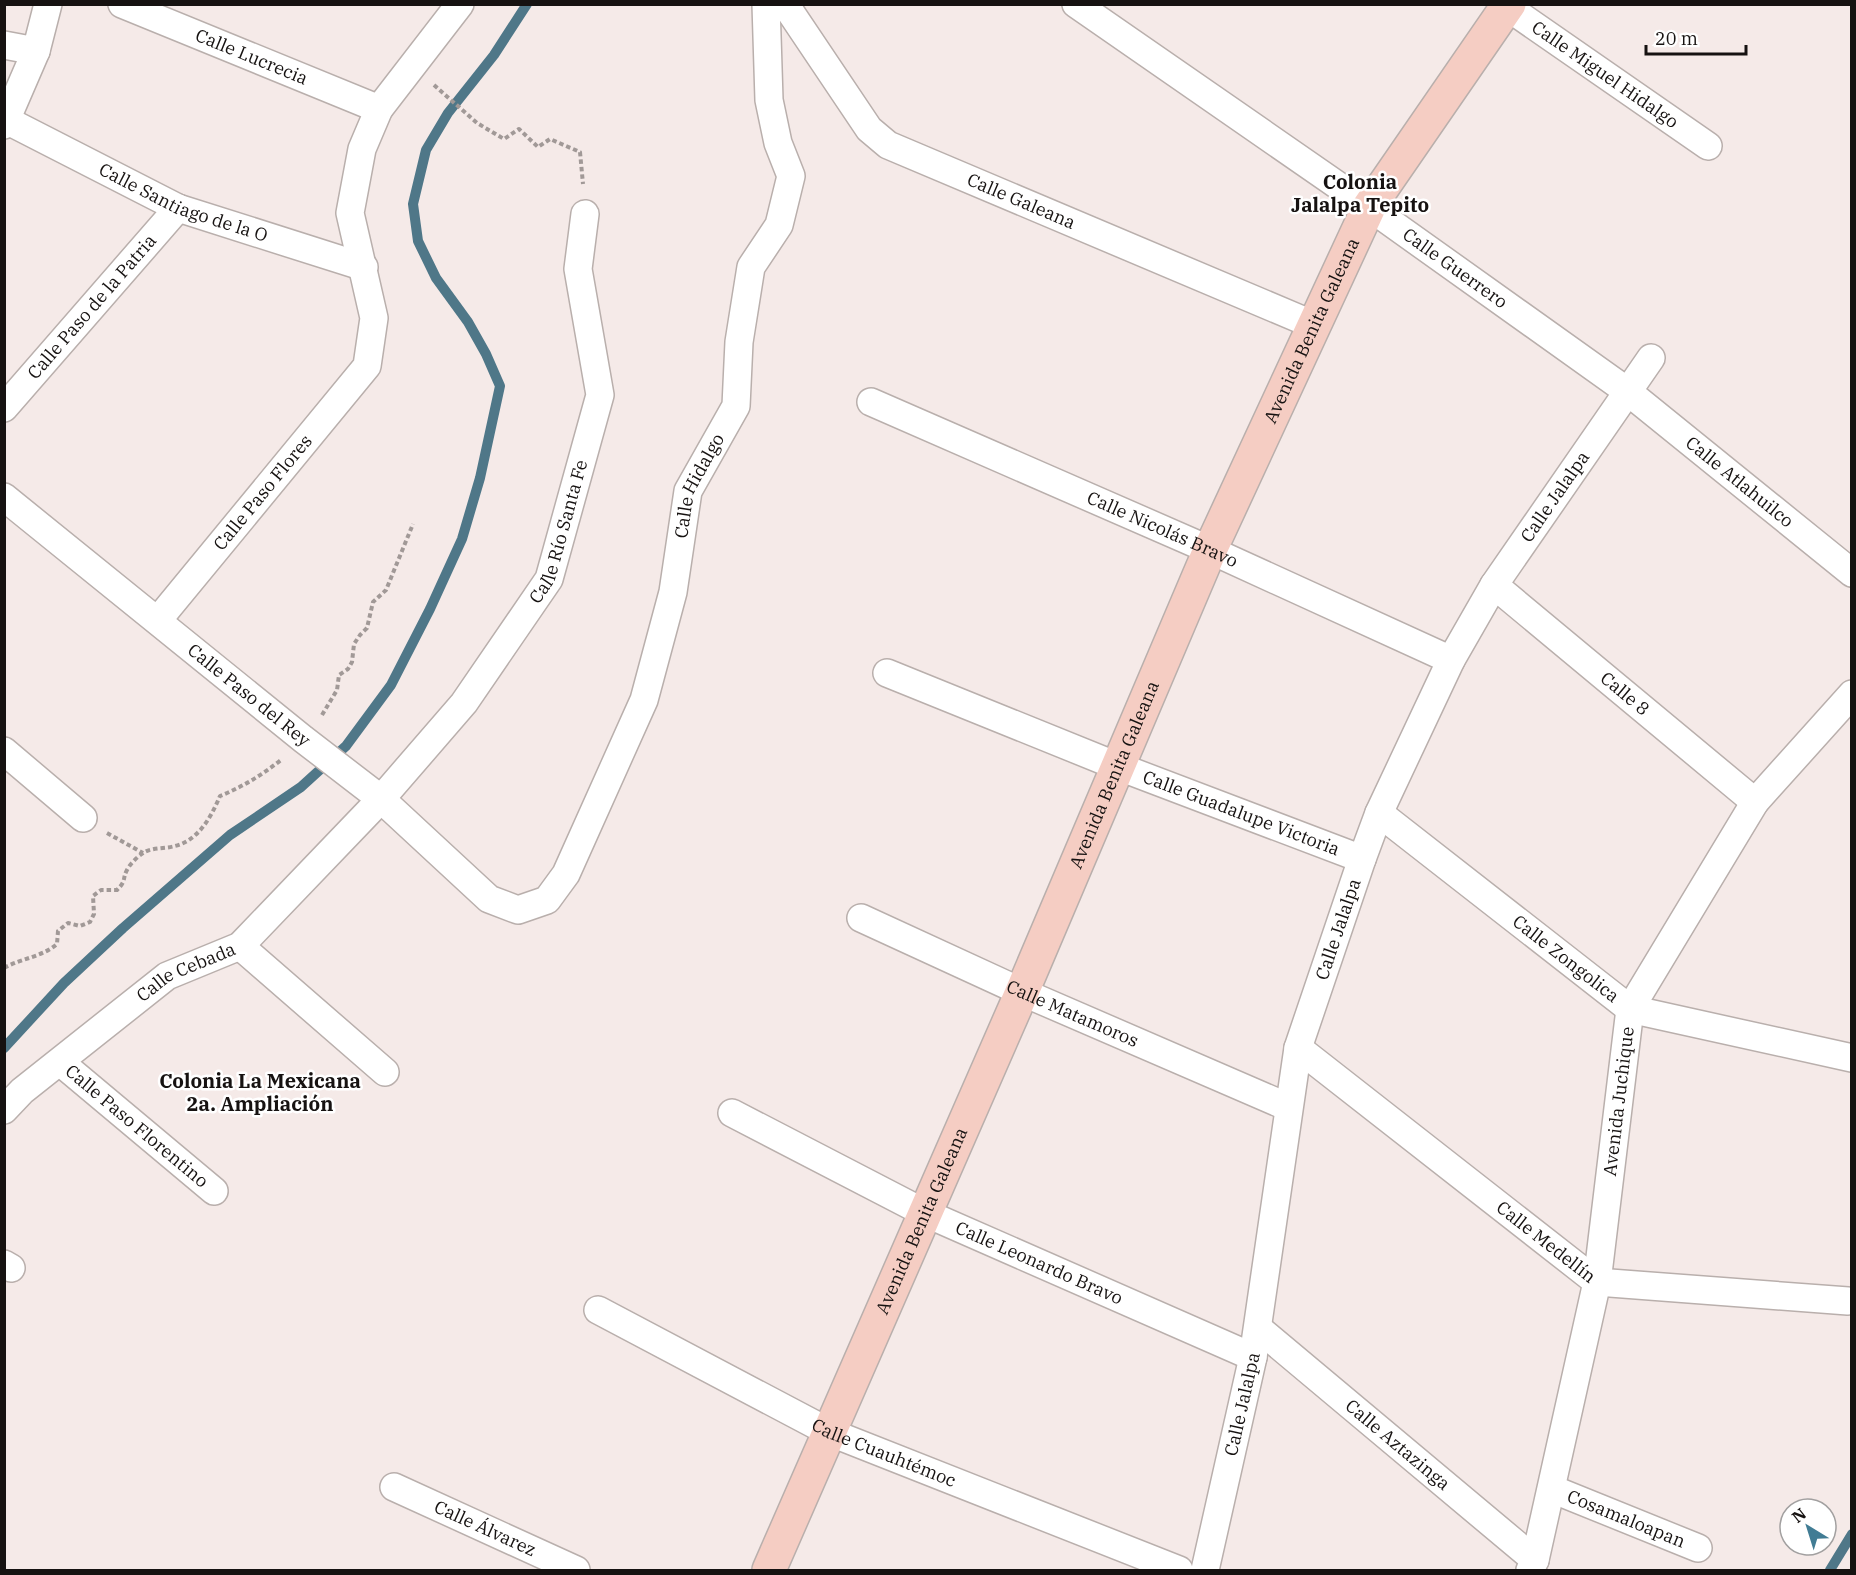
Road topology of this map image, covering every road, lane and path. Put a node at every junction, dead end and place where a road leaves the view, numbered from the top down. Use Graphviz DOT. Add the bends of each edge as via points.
graph roads {
  1 [pos="48,4"];
  2 [pos="122,4"];
  3 [pos="766,4"];
  4 [pos="784,4"];
  5 [pos="1076,4"];
  6 [pos="1506,5"];
  7 [pos="459,6"];
  8 [pos="4,45"];
  9 [pos="36,51"];
  10 [pos="441,92"];
  11 [pos="379,109"];
  12 [pos="6,123"];
  13 [pos="1708,146"];
  14 [pos="580,152"];
  15 [pos="1369,207"];
  16 [pos="178,208"];
  17 [pos="585,214"];
  18 [pos="364,267"];
  19 [pos="1314,325"];
  20 [pos="1651,358"];
  21 [pos="1627,391"];
  22 [pos="871,402"];
  23 [pos="4,408"];
  24 [pos="4,497"];
  25 [pos="413,524"];
  26 [pos="1210,550"];
  27 [pos="1851,573"];
  28 [pos="1494,585"];
  29 [pos="158,620"];
  30 [pos="1451,660"];
  31 [pos="887,673"];
  32 [pos="1851,694"];
  33 [pos="321,717"];
  34 [pos="4,751"];
  35 [pos="284,757"];
  36 [pos="1117,766"];
  37 [pos="372,792"];
  38 [pos="1755,802"];
  39 [pos="1379,813"];
  40 [pos="83,818"];
  41 [pos="143,853"];
  42 [pos="1362,859"];
  43 [pos="489,899"];
  44 [pos="861,918"];
  45 [pos="240,946"];
  46 [pos="4,968"];
  47 [pos="1022,992"];
  48 [pos="1630,1010"];
  49 [pos="1298,1048"];
  50 [pos="1851,1058"];
  51 [pos="60,1062"];
  52 [pos="385,1072"];
  53 [pos="1288,1107"];
  54 [pos="4,1110"];
  55 [pos="732,1113"];
  56 [pos="214,1191"];
  57 [pos="925,1213"];
  58 [pos="1597,1282"];
  59 [pos="1848,1301"];
  60 [pos="598,1310"];
  61 [pos="1258,1328"];
  62 [pos="1253,1357"];
  63 [pos="829,1432"];
  64 [pos="394,1487"];
  65 [pos="1552,1489"];
  66 [pos="1698,1548"];
  67 [pos="1533,1565"];
  68 [pos="576,1570"];
  69 [pos="769,1570"];
  70 [pos="1179,1570"];
  71 [pos="1205,1570"];
  1 -- 9 [label="street"];
  2 -- 11 [label="street, Calle Lucrecia"];
  3 -- 43 [label="street, Calle Hidalgo" via="769,100 778,143 791,176 780,225 751,267 739,342 736,406 688,491 673,592 644,700 566,874 547,900 518,910"];
  4 -- 19 [label="street, Calle Galeana" via="869,129 888,145"];
  5 -- 15 [label="street, Calle Guerrero"];
  6 -- 13 [label="street, Calle Miguel Hidalgo"];
  6 -- 15 [label="street, Avenida Benita Galeana"];
  7 -- 11 [label="street"];
  8 -- 9 [label="street"];
  9 -- 12 [label="street"];
  10 -- 14 [label="path" via="477,123 504,139 519,129 538,147 550,139"];
  11 -- 18 [label="street" via="362,149 350,213"];
  12 -- 16 [label="street, Calle Santiago de la O"];
  15 -- 19 [label="street, Avenida Benita Galeana"];
  15 -- 21 [label="street, Calle Guerrero"];
  16 -- 18 [label="street, Calle Santiago de la O"];
  16 -- 23 [label="street, Calle Paso de la Patria"];
  17 -- 37 [label="street, Calle Río Santa Fe" via="578,269 600,395 549,579 464,703"];
  18 -- 29 [label="street, Calle Paso Flores" via="374,318 367,366"];
  19 -- 26 [label="street, Avenida Benita Galeana"];
  20 -- 21 [label="street, Calle Jalalpa"];
  21 -- 27 [label="street, Calle Atlahuilco"];
  21 -- 28 [label="street, Calle Jalalpa"];
  22 -- 26 [label="street, Calle Nicolás Bravo"];
  24 -- 29 [label="street, Calle Paso del Rey"];
  25 -- 33 [label="path" via="386,590 373,602 367,628 354,644 352,662 339,675 337,690"];
  26 -- 30 [label="street, Calle Nicolás Bravo"];
  26 -- 36 [label="street, Avenida Benita Galeana"];
  28 -- 30 [label="street, Calle Jalalpa"];
  28 -- 38 [label="street, Calle 8"];
  29 -- 37 [label="street, Calle Paso del Rey"];
  30 -- 39 [label="street, Calle Jalalpa"];
  31 -- 36 [label="street, Calle Guadalupe Victoria"];
  32 -- 38 [label="street, Avenida Juchique"];
  34 -- 40 [label="street"];
  35 -- 41 [label="path" via="261,775 220,796 200,832 177,846"];
  36 -- 42 [label="street, Calle Guadalupe Victoria"];
  36 -- 47 [label="street, Avenida Benita Galeana"];
  37 -- 43 [label="street, Calle Paso del Rey"];
  37 -- 45 [label="street, Calle Cebada"];
  38 -- 48 [label="street, Avenida Juchique"];
  39 -- 42 [label="street, Calle Jalalpa"];
  39 -- 48 [label="street, Calle Zongolica"];
  40 -- 41 [label="path"];
  41 -- 46 [label="path" via="127,870 124,883 117,890 101,890 93,896 94,914 90,922 80,926 68,923 58,931 57,944 48,953 18,960"];
  42 -- 49 [label="street, Calle Jalalpa"];
  44 -- 47 [label="street, Calle Matamoros"];
  45 -- 51 [label="street, Calle Cebada" via="167,976"];
  45 -- 52 [label="street"];
  47 -- 53 [label="street, Calle Matamoros"];
  47 -- 57 [label="street, Avenida Benita Galeana"];
  48 -- 50 [label="street, Calle Zongolica"];
  48 -- 58 [label="street, Avenida Juchique"];
  49 -- 53 [label="street, Calle Jalalpa"];
  49 -- 58 [label="street, Calle Medellín"];
  51 -- 54 [label="street, Calle Cebada"];
  51 -- 56 [label="street, Calle Paso Florentino"];
  53 -- 61 [label="street, Calle Jalalpa"];
  55 -- 57 [label="street, Calle Leonardo Bravo"];
  57 -- 62 [label="street, Calle Leonardo Bravo"];
  57 -- 63 [label="street, Avenida Benita Galeana"];
  58 -- 59 [label="street, Calle Medellín"];
  58 -- 65 [label="street, Avenida Juchique"];
  60 -- 63 [label="street, Calle Cuauhtémoc"];
  61 -- 62 [label="street, Calle Jalalpa"];
  61 -- 67 [label="street, Calle Aztazinga"];
  62 -- 71 [label="street, Calle Jalalpa"];
  63 -- 69 [label="street, Avenida Benita Galeana"];
  63 -- 70 [label="street, Calle Cuauhtémoc"];
  64 -- 68 [label="street, Calle Álvarez"];
  65 -- 66 [label="street, Cosamaloapan"];
  65 -- 67 [label="street, Avenida Juchique"];
}
